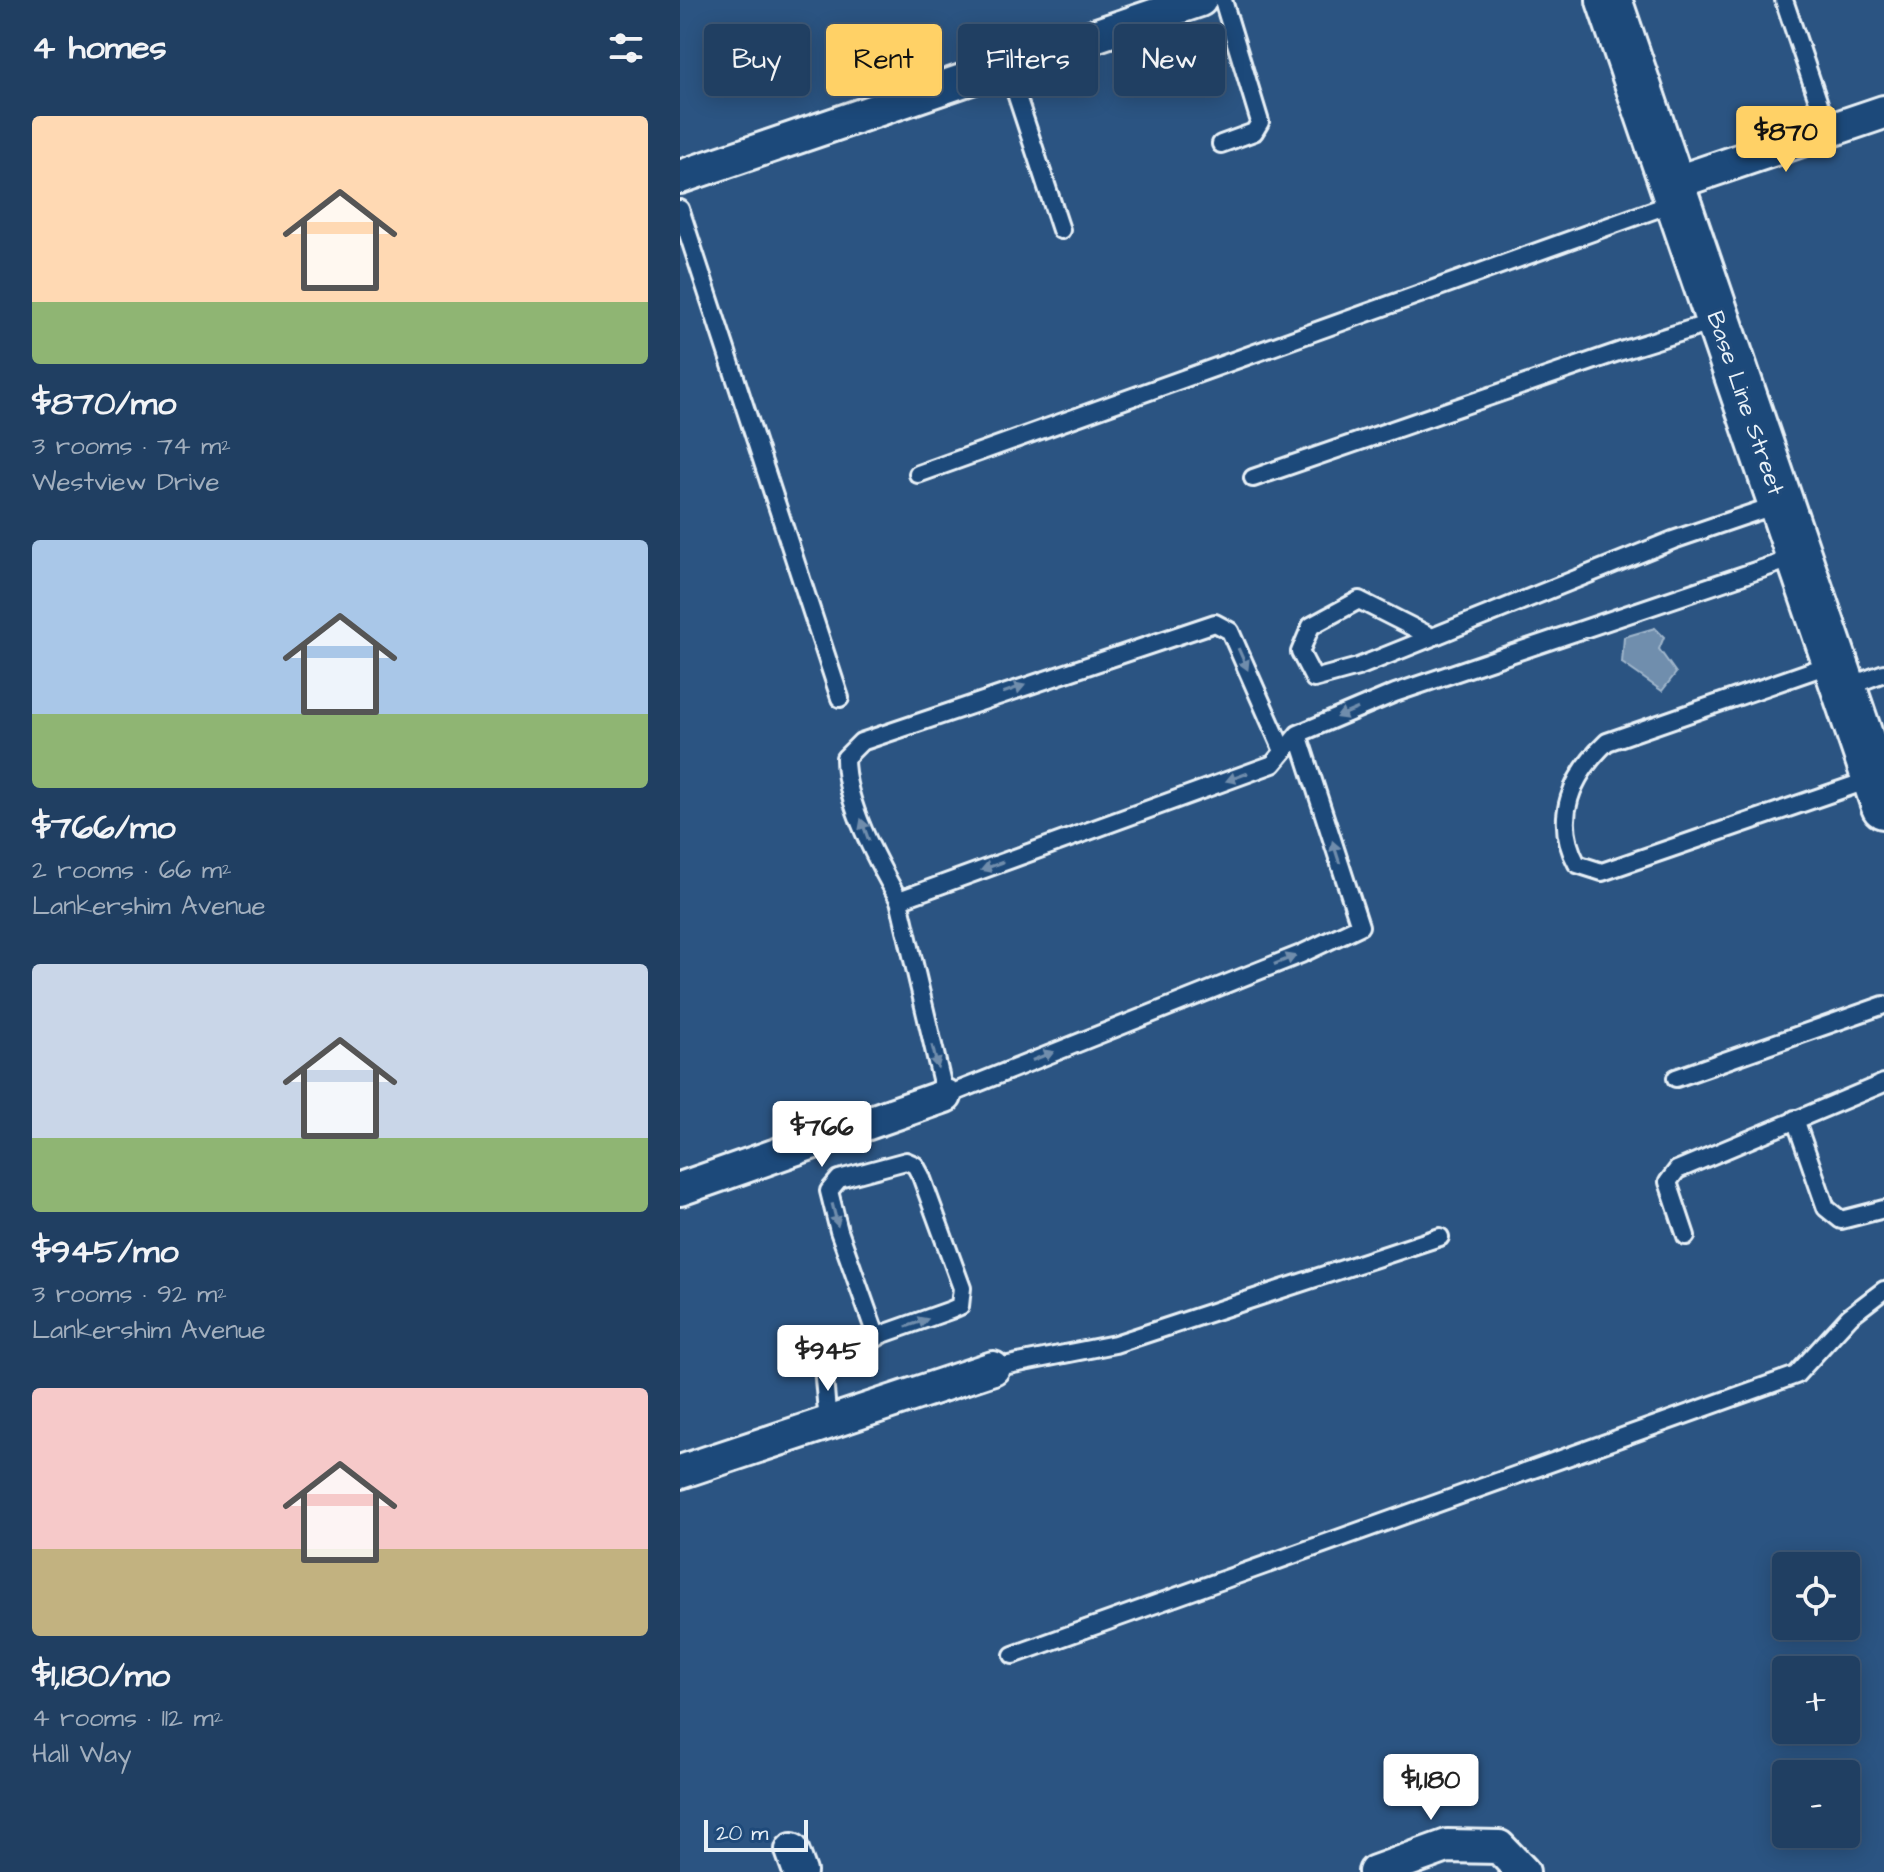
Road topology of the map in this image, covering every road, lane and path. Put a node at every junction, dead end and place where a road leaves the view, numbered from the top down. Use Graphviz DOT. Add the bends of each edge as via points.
graph roads {
  1 [pos="1200,0"];
  2 [pos="1223,0"];
  3 [pos="1609,0"];
  4 [pos="1784,0"];
  5 [pos="1098,35"];
  6 [pos="958,83"];
  7 [pos="1017,96"];
  8 [pos="1884,112"];
  9 [pos="1828,130"];
  10 [pos="1221,144"];
  11 [pos="680,177"];
  12 [pos="1674,193"];
  13 [pos="680,209"];
  14 [pos="1061,230"];
  15 [pos="1718,321"];
  16 [pos="918,474"];
  17 [pos="1253,478"];
  18 [pos="1781,503"];
  19 [pos="1799,556"];
  20 [pos="1430,636"];
  21 [pos="1855,675"];
  22 [pos="840,698"];
  23 [pos="1298,734"];
  24 [pos="1283,751"];
  25 [pos="1879,792"];
  26 [pos="899,900"];
  27 [pos="1884,1005"];
  28 [pos="1676,1078"];
  29 [pos="1884,1083"];
  30 [pos="945,1096"];
  31 [pos="1795,1119"];
  32 [pos="680,1189"];
  33 [pos="1884,1209"];
  34 [pos="1686,1236"];
  35 [pos="1440,1237"];
  36 [pos="1884,1290"];
  37 [pos="877,1338"];
  38 [pos="993,1368"];
  39 [pos="828,1423"];
  40 [pos="680,1472"];
  41 [pos="1013,1655"];
  42 [pos="1375,1872"];
  43 [pos="1523,1872"];
  1 -- 5 [label="street"];
  2 -- 10 [label="lane" via="1260,122 1254,132"];
  3 -- 12 [label="main road, Base Line Street"];
  4 -- 9 [label="lane"];
  6 -- 11 [label="street"];
  7 -- 14 [label="lane"];
  8 -- 9 [label="street"];
  9 -- 12 [label="street"];
  12 -- 15 [label="main road, Base Line Street"];
  12 -- 16 [label="lane"];
  13 -- 22 [label="lane"];
  15 -- 17 [label="lane"];
  15 -- 18 [label="main road, Base Line Street"];
  18 -- 19 [label="main road, Base Line Street"];
  18 -- 20 [label="lane"];
  19 -- 21 [label="main road, Base Line Street"];
  19 -- 23 [label="lane, one-way" via="1395,693"];
  20 -- 20 [label="lane" via="1358,667 1314,679 1300,652 1311,626 1359,600"];
  21 -- 25 [label="main road, Base Line Street"];
  21 -- 25 [label="lane" via="1607,742 1574,784 1565,808 1567,845 1577,864 1602,872"];
  23 -- 24 [label="lane"];
  30 -- 23 [label="lane, one-way" via="1360,926"];
  24 -- 26 [label="lane, one-way" via="1273,764"];
  26 -- 24 [label="lane, one-way" via="875,859 845,775 845,758 861,742 1215,623 1230,631"];
  26 -- 30 [label="lane, one-way"];
  27 -- 28 [label="lane"];
  29 -- 31 [label="lane"];
  30 -- 32 [label="street"];
  31 -- 33 [label="lane" via="1826,1208 1841,1220"];
  31 -- 34 [label="lane" via="1677,1170 1668,1182"];
  35 -- 38 [label="lane" via="1115,1344"];
  36 -- 41 [label="lane" via="1850,1316 1796,1375"];
  37 -- 37 [label="lane, one-way" via="960,1306 963,1299 921,1176 906,1161 839,1179 829,1191"];
  37 -- 39 [label="lane" via="835,1351 823,1367"];
  38 -- 39 [label="street"];
  39 -- 40 [label="street"];
  42 -- 43 [label="street" via="1447,1846 1499,1847"];
}
